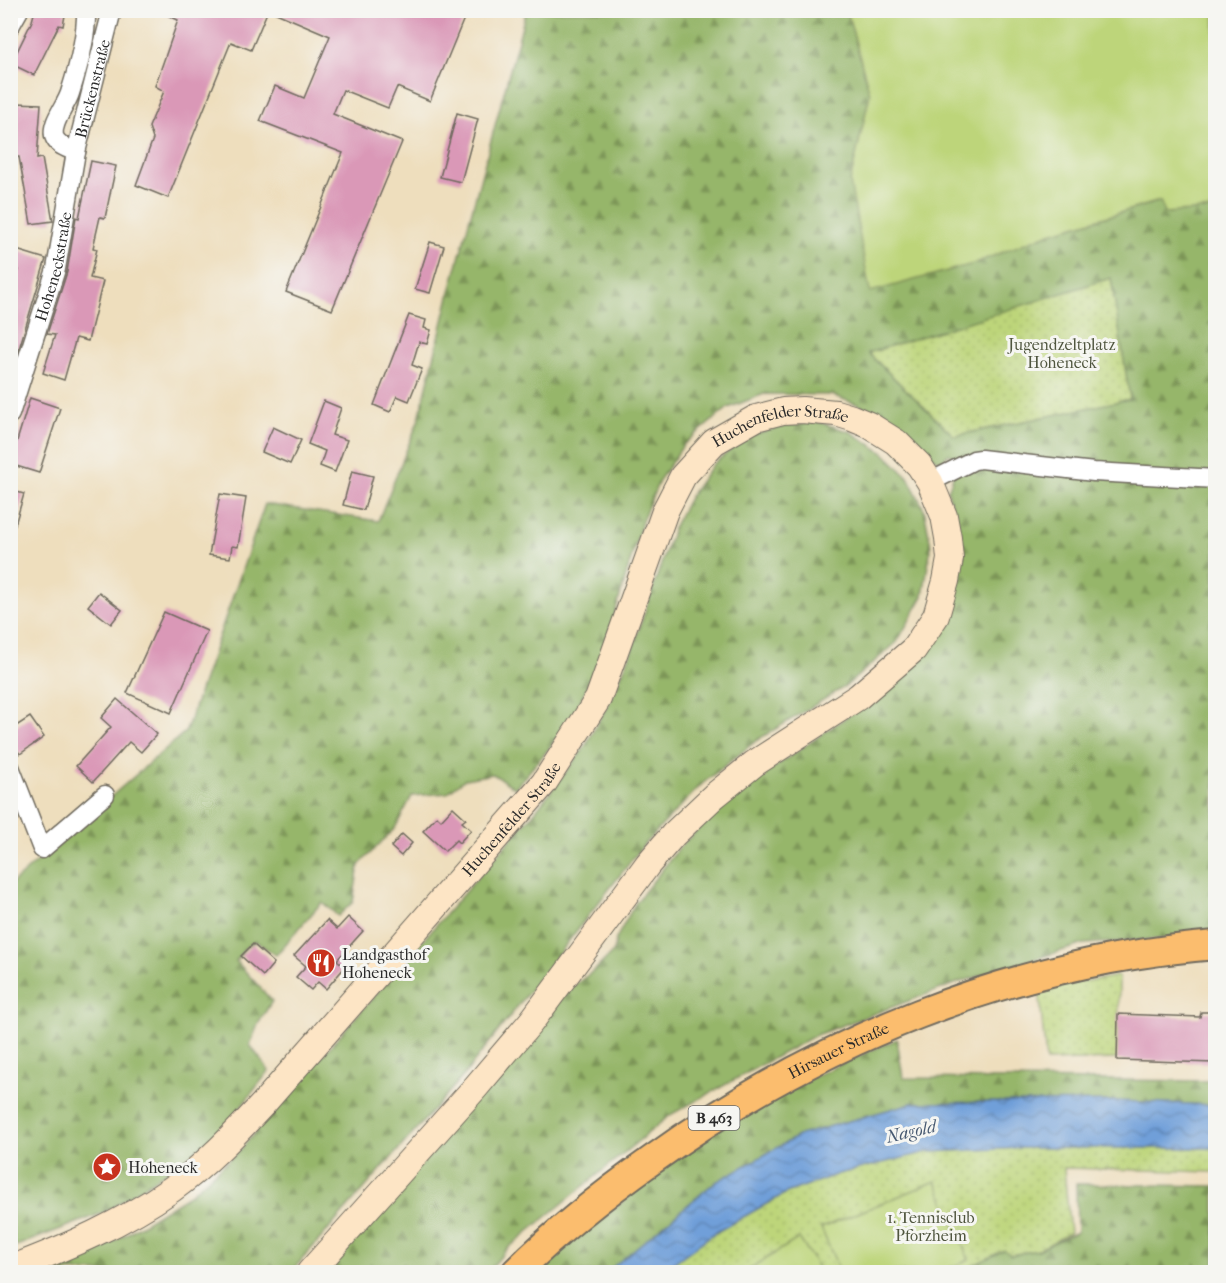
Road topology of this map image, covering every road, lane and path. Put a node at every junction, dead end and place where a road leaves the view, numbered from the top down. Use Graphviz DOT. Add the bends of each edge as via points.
graph roads {
  1 [pos="19,10"];
  2 [pos="86,10"];
  3 [pos="112,10"];
  4 [pos="10,27"];
  5 [pos="76,152"];
  6 [pos="10,414"];
  7 [pos="1215,479"];
  8 [pos="930,482"];
  9 [pos="10,767"];
  10 [pos="105,795"];
  11 [pos="1215,945"];
  12 [pos="10,1269"];
  13 [pos="310,1272"];
  14 [pos="516,1272"];
  1 -- 4 [label="street"];
  2 -- 5 [label="street, Brückenstraße" via="70,94 54,134 57,142"];
  3 -- 5 [label="street, Brückenstraße"];
  5 -- 6 [label="street, Hoheneckstraße" via="56,269"];
  7 -- 8 [label="street" via="1094,472 981,459"];
  8 -- 12 [label="main road, Huchenfelder Straße" via="906,451 885,434 836,414 783,411 756,418 714,442 683,476 665,511 598,699 544,783 231,1138 174,1188 133,1214"];
  8 -- 13 [label="main road, Huchenfelder Straße" via="944,516 950,559 936,616 914,649 858,697 747,770 674,834 531,1022"];
  9 -- 10 [label="street" via="42,849"];
  11 -- 14 [label="main road, Hirsauer Straße / B 463" via="1119,957 1038,975 939,1006 842,1046 775,1081 686,1136 576,1218"];
}
